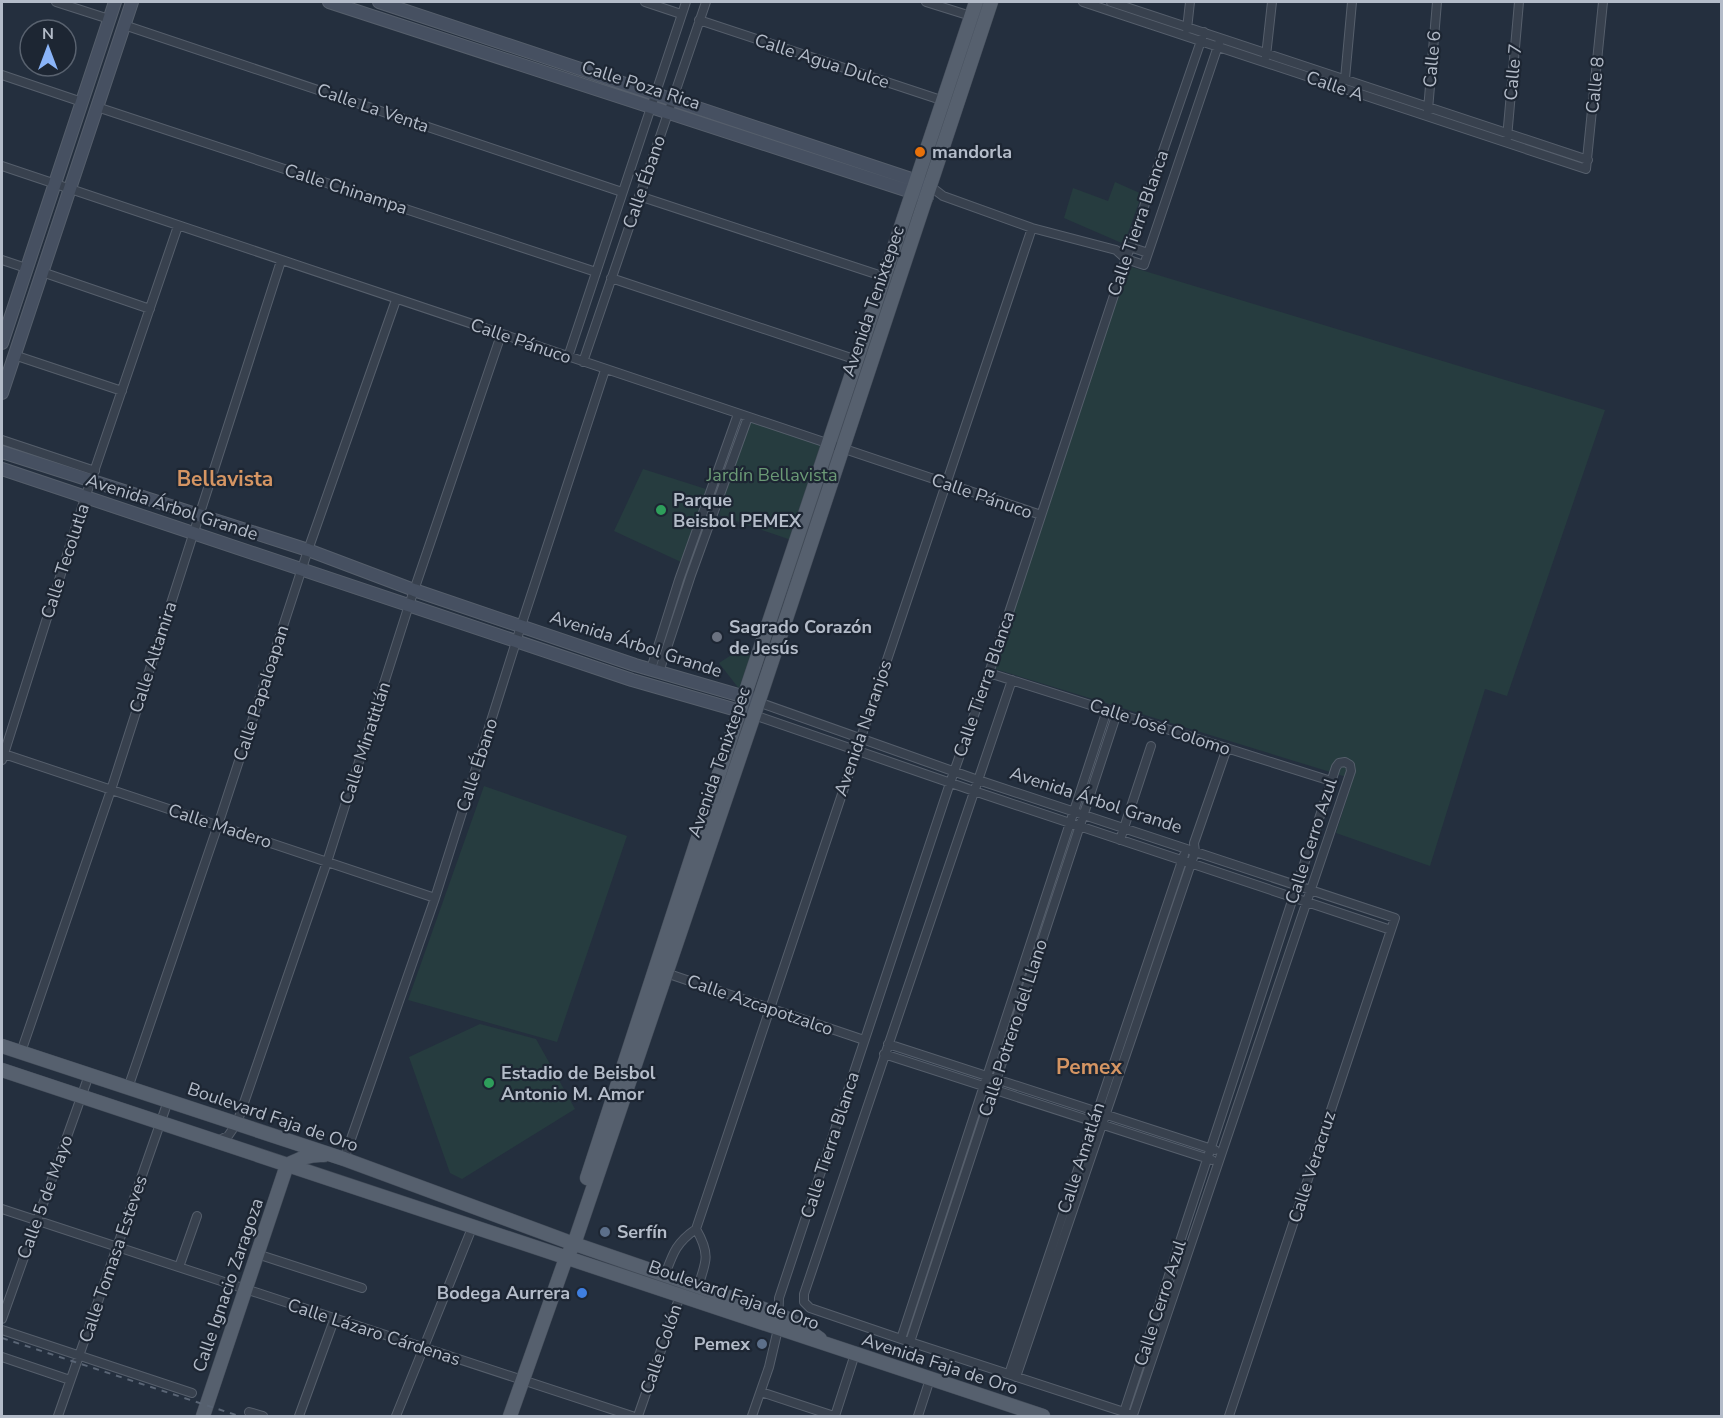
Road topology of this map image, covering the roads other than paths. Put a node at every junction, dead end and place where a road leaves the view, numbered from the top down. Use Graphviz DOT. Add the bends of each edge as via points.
graph roads {
  1 [pos="56,2"];
  2 [pos="115,2"];
  3 [pos="132,2"];
  4 [pos="329,2"];
  5 [pos="382,2"];
  6 [pos="645,2"];
  7 [pos="686,2"];
  8 [pos="706,2"];
  9 [pos="926,2"];
  10 [pos="976,2"];
  11 [pos="991,2"];
  12 [pos="1083,2"];
  13 [pos="1112,2"];
  14 [pos="1190,2"];
  15 [pos="1272,2"];
  16 [pos="1352,2"];
  17 [pos="1437,2"];
  18 [pos="1519,2"];
  19 [pos="1603,2"];
  20 [pos="1105,5"];
  21 [pos="414,13"];
  22 [pos="681,14"];
  23 [pos="378,18"];
  24 [pos="109,19"];
  25 [pos="979,19"];
  26 [pos="699,20"];
  27 [pos="124,25"];
  28 [pos="409,28"];
  29 [pos="1187,31"];
  30 [pos="1202,36"];
  31 [pos="1219,42"];
  32 [pos="1266,58"];
  33 [pos="2,75"];
  34 [pos="1345,79"];
  35 [pos="1334,86"];
  36 [pos="655,93"];
  37 [pos="672,99"];
  38 [pos="944,101"];
  39 [pos="82,102"];
  40 [pos="97,106"];
  41 [pos="651,107"];
  42 [pos="668,112"];
  43 [pos="1428,112"];
  44 [pos="1507,138"];
  45 [pos="1587,164"];
  46 [pos="2,166"];
  47 [pos="54,184"];
  48 [pos="70,189"];
  49 [pos="922,189"];
  50 [pos="622,192"];
  51 [pos="639,196"];
  52 [pos="178,226"];
  53 [pos="1032,228"];
  54 [pos="1130,247"];
  55 [pos="1116,250"];
  56 [pos="1148,253"];
  57 [pos="1125,259"];
  58 [pos="2,260"];
  59 [pos="281,261"];
  60 [pos="27,268"];
  61 [pos="42,272"];
  62 [pos="596,272"];
  63 [pos="885,277"];
  64 [pos="611,278"];
  65 [pos="396,300"];
  66 [pos="150,309"];
  67 [pos="501,335"];
  68 [pos="2,343"];
  69 [pos="14,356"];
  70 [pos="568,357"];
  71 [pos="857,360"];
  72 [pos="583,362"];
  73 [pos="605,370"];
  74 [pos="122,391"];
  75 [pos="2,393"];
  76 [pos="738,414"];
  77 [pos="748,417"];
  78 [pos="2,440"];
  79 [pos="835,447"];
  80 [pos="2,452"];
  81 [pos="2,469"];
  82 [pos="93,476"];
  83 [pos="946,483"];
  84 [pos="86,498"];
  85 [pos="199,515"];
  86 [pos="1041,515"];
  87 [pos="193,534"];
  88 [pos="308,550"];
  89 [pos="302,568"];
  90 [pos="414,590"];
  91 [pos="409,605"];
  92 [pos="521,626"];
  93 [pos="516,641"];
  94 [pos="655,670"];
  95 [pos="989,673"];
  96 [pos="1012,680"];
  97 [pos="744,697"];
  98 [pos="756,708"];
  99 [pos="1107,710"];
  100 [pos="740,711"];
  101 [pos="1117,713"];
  102 [pos="860,738"];
  103 [pos="1151,746"];
  104 [pos="1227,748"];
  105 [pos="856,750"];
  106 [pos="3,757"];
  107 [pos="1089,763"];
  108 [pos="1100,766"];
  109 [pos="954,772"];
  110 [pos="978,780"];
  111 [pos="1331,781"];
  112 [pos="950,783"];
  113 [pos="111,790"];
  114 [pos="974,791"];
  115 [pos="1074,812"];
  116 [pos="1083,815"];
  117 [pos="1070,823"];
  118 [pos="218,825"];
  119 [pos="1080,826"];
  120 [pos="1124,828"];
  121 [pos="1312,838"];
  122 [pos="705,839"];
  123 [pos="1120,840"];
  124 [pos="1326,843"];
  125 [pos="1191,848"];
  126 [pos="1306,856"];
  127 [pos="1181,860"];
  128 [pos="1320,861"];
  129 [pos="327,862"];
  130 [pos="1191,863"];
  131 [pos="1297,885"];
  132 [pos="1310,890"];
  133 [pos="1293,897"];
  134 [pos="435,898"];
  135 [pos="1306,902"];
  136 [pos="1395,918"];
  137 [pos="1391,930"];
  138 [pos="661,971"];
  139 [pos="769,1008"];
  140 [pos="1251,1027"];
  141 [pos="1263,1030"];
  142 [pos="864,1040"];
  143 [pos="888,1044"];
  144 [pos="2,1046"];
  145 [pos="21,1052"];
  146 [pos="884,1054"];
  147 [pos="2,1070"];
  148 [pos="89,1075"];
  149 [pos="987,1076"];
  150 [pos="996,1079"];
  151 [pos="984,1086"];
  152 [pos="128,1088"];
  153 [pos="993,1089"];
  154 [pos="81,1096"];
  155 [pos="168,1101"];
  156 [pos="1100,1113"];
  157 [pos="1097,1122"];
  158 [pos="161,1123"];
  159 [pos="237,1123"];
  160 [pos="217,1141"];
  161 [pos="1210,1148"];
  162 [pos="1220,1157"];
  163 [pos="1208,1158"];
  164 [pos="344,1159"];
  165 [pos="287,1166"];
  166 [pos="2,1209"];
  167 [pos="197,1216"];
  168 [pos="37,1220"];
  169 [pos="472,1228"];
  170 [pos="696,1229"];
  171 [pos="570,1242"];
  172 [pos="117,1246"];
  173 [pos="257,1254"];
  174 [pos="563,1257"];
  175 [pos="179,1267"];
  176 [pos="665,1275"];
  177 [pos="692,1284"];
  178 [pos="1166,1284"];
  179 [pos="1176,1287"];
  180 [pos="362,1288"];
  181 [pos="245,1290"];
  182 [pos="680,1296"];
  183 [pos="778,1314"];
  184 [pos="2,1319"];
  185 [pos="334,1320"];
  186 [pos="778,1329"];
  187 [pos="2,1330"];
  188 [pos="905,1341"];
  189 [pos="826,1345"];
  190 [pos="424,1349"];
  191 [pos="855,1354"];
  192 [pos="79,1356"];
  193 [pos="2,1357"];
  194 [pos="1013,1376"];
  195 [pos="930,1379"];
  196 [pos="70,1380"];
  197 [pos="523,1381"];
  198 [pos="760,1392"];
  199 [pos="192,1393"];
  200 [pos="249,1412"];
  201 [pos="1129,1414"];
  202 [pos="58,1416"];
  203 [pos="203,1416"];
  204 [pos="263,1416"];
  205 [pos="299,1416"];
  206 [pos="396,1416"];
  207 [pos="510,1416"];
  208 [pos="632,1416"];
  209 [pos="638,1416"];
  210 [pos="752,1416"];
  211 [pos="835,1416"];
  212 [pos="918,1416"];
  213 [pos="1043,1416"];
  214 [pos="1229,1416"];
  1 -- 24 [label="street"];
  2 -- 24 [label="street"];
  3 -- 27 [label="street"];
  4 -- 23 [label="street, Calle Poza Rica"];
  5 -- 21 [label="street, Calle Poza Rica"];
  5 -- 23 [label="street"];
  6 -- 22 [label="street"];
  7 -- 22 [label="street, Calle Ébano"];
  8 -- 26 [label="street, Calle Ébano"];
  9 -- 25 [label="street"];
  10 -- 25 [label="main road, Avenida Tenixtepec"];
  11 -- 25 [label="main road, Avenida Tenixtepec"];
  12 -- 20 [label="street, Calle A"];
  13 -- 29 [label="street, Calle A"];
  14 -- 29 [label="street"];
  15 -- 32 [label="street"];
  16 -- 34 [label="street"];
  17 -- 43 [label="street, Calle 6"];
  18 -- 44 [label="street, Calle 7"];
  19 -- 45 [label="street, Calle 8"];
  20 -- 29 [label="street, Calle A"];
  21 -- 28 [label="street"];
  21 -- 36 [label="street, Calle Poza Rica"];
  22 -- 36 [label="street, Calle Ébano"];
  23 -- 28 [label="street, Calle Poza Rica"];
  24 -- 39 [label="street"];
  25 -- 38 [label="main road, Avenida Tenixtepec"];
  25 -- 49 [label="main road, Avenida Tenixtepec"];
  26 -- 37 [label="street, Calle Ébano"];
  26 -- 38 [label="street, Calle Agua Dulce"];
  27 -- 40 [label="street"];
  27 -- 50 [label="street, Calle La Venta"];
  28 -- 41 [label="street, Calle Poza Rica"];
  29 -- 30 [label="street, Calle A"];
  30 -- 31 [label="street, Calle A"];
  30 -- 54 [label="street, Calle Tierra Blanca"];
  31 -- 32 [label="street, Calle A"];
  31 -- 56 [label="street, Calle Tierra Blanca"];
  32 -- 34 [label="street, Calle A"];
  32 -- 35 [label="street, Calle A"];
  33 -- 39 [label="street"];
  34 -- 35 [label="street"];
  34 -- 43 [label="street, Calle A"];
  35 -- 43 [label="street, Calle A"];
  36 -- 37 [label="street, Calle Poza Rica"];
  36 -- 41 [label="street, Calle Ébano"];
  37 -- 42 [label="street, Calle Ébano"];
  37 -- 49 [label="street, Calle Poza Rica"];
  38 -- 49 [label="main road, Avenida Tenixtepec"];
  39 -- 47 [label="street"];
  40 -- 48 [label="street"];
  40 -- 62 [label="street, Calle Chinampa"];
  41 -- 42 [label="street, Calle Poza Rica"];
  41 -- 50 [label="street, Calle Ébano"];
  42 -- 49 [label="street, Calle Poza Rica"];
  42 -- 51 [label="street, Calle Ébano"];
  43 -- 44 [label="street, Calle A"];
  44 -- 45 [label="street, Calle A"];
  46 -- 47 [label="street, Calle Pánuco"];
  47 -- 48 [label="street, Calle Pánuco"];
  47 -- 60 [label="street"];
  48 -- 52 [label="street, Calle Pánuco"];
  48 -- 61 [label="street"];
  49 -- 53 [label="street, Calle Poza Rica"];
  49 -- 63 [label="main road, Avenida Tenixtepec"];
  49 -- 79 [label="main road, Avenida Tenixtepec"];
  50 -- 62 [label="street, Calle Ébano"];
  51 -- 63 [label="street"];
  51 -- 64 [label="street, Calle Ébano"];
  52 -- 59 [label="street, Calle Pánuco"];
  52 -- 66 [label="street, Calle Tecolutla"];
  53 -- 55 [label="street, Calle Poza Rica"];
  53 -- 83 [label="street, Avenida Naranjos"];
  54 -- 55 [label="street, Calle Poza Rica"];
  54 -- 56 [label="street"];
  54 -- 57 [label="street, Calle Tierra Blanca"];
  55 -- 57 [label="street"];
  56 -- 57 [label="street, Calle Tierra Blanca" via="1144,265"];
  57 -- 86 [label="street, Calle Tierra Blanca"];
  58 -- 60 [label="street"];
  59 -- 65 [label="street, Calle Pánuco"];
  59 -- 85 [label="street, Calle Altamira"];
  60 -- 68 [label="street"];
  61 -- 66 [label="street"];
  61 -- 69 [label="street"];
  62 -- 70 [label="street, Calle Ébano"];
  63 -- 71 [label="main road, Avenida Tenixtepec"];
  64 -- 71 [label="street"];
  64 -- 72 [label="street, Calle Ébano"];
  65 -- 67 [label="street, Calle Pánuco"];
  65 -- 88 [label="street, Calle Papaloapan"];
  66 -- 74 [label="street, Calle Tecolutla"];
  67 -- 70 [label="street, Calle Pánuco"];
  67 -- 90 [label="street, Calle Minatitlán"];
  69 -- 74 [label="street"];
  69 -- 75 [label="street"];
  70 -- 72 [label="street, Calle Pánuco"];
  71 -- 79 [label="main road, Avenida Tenixtepec"];
  72 -- 73 [label="street, Calle Pánuco"];
  73 -- 76 [label="street, Calle Pánuco"];
  73 -- 92 [label="street, Calle Ébano"];
  74 -- 82 [label="street, Calle Tecolutla"];
  76 -- 77 [label="street, Calle Pánuco"];
  76 -- 94 [label="street" via="679,580"];
  77 -- 79 [label="street, Calle Pánuco"];
  77 -- 94 [label="street"];
  78 -- 82 [label="street"];
  79 -- 83 [label="street, Calle Pánuco"];
  79 -- 97 [label="main road, Avenida Tenixtepec"];
  79 -- 98 [label="main road, Avenida Tenixtepec"];
  80 -- 82 [label="street, Avenida Árbol Grande"];
  81 -- 84 [label="street, Avenida Árbol Grande"];
  82 -- 84 [label="street, Calle Tecolutla"];
  82 -- 85 [label="street, Avenida Árbol Grande"];
  83 -- 86 [label="street, Calle Pánuco"];
  83 -- 102 [label="street, Avenida Naranjos"];
  84 -- 87 [label="street, Avenida Árbol Grande"];
  84 -- 106 [label="street, Calle Tecolutla"];
  85 -- 87 [label="street, Calle Altamira"];
  85 -- 88 [label="street, Avenida Árbol Grande"];
  86 -- 95 [label="street, Calle Tierra Blanca"];
  87 -- 89 [label="street, Avenida Árbol Grande"];
  87 -- 113 [label="street, Calle Altamira"];
  88 -- 89 [label="street, Calle Papaloapan"];
  88 -- 90 [label="street, Avenida Árbol Grande"];
  89 -- 91 [label="street, Avenida Árbol Grande"];
  89 -- 118 [label="street, Calle Papaloapan"];
  90 -- 91 [label="street, Calle Minatitlán"];
  90 -- 92 [label="street, Avenida Árbol Grande"];
  91 -- 93 [label="street, Avenida Árbol Grande"];
  91 -- 129 [label="street, Calle Minatitlán"];
  92 -- 93 [label="street, Calle Ébano"];
  92 -- 94 [label="street, Avenida Árbol Grande"];
  93 -- 100 [label="street, Avenida Árbol Grande"];
  93 -- 134 [label="street, Calle Ébano"];
  94 -- 97 [label="street, Avenida Árbol Grande"];
  95 -- 96 [label="street, Calle José Colomo"];
  95 -- 109 [label="street, Calle Tierra Blanca"];
  96 -- 99 [label="street, Calle José Colomo"];
  96 -- 110 [label="street"];
  97 -- 98 [label="street, Avenida Árbol Grande"];
  97 -- 100 [label="main road, Avenida Tenixtepec"];
  98 -- 100 [label="street, Avenida Árbol Grande"];
  98 -- 102 [label="street, Avenida Árbol Grande"];
  98 -- 105 [label="street, Avenida Árbol Grande"];
  98 -- 122 [label="main road, Avenida Tenixtepec"];
  99 -- 101 [label="street, Calle José Colomo"];
  99 -- 107 [label="street, Calle Potrero del Llano"];
  100 -- 122 [label="main road, Avenida Tenixtepec"];
  101 -- 104 [label="street, Calle José Colomo"];
  101 -- 108 [label="street, Calle Potrero del Llano"];
  102 -- 105 [label="street, Avenida Naranjos"];
  102 -- 109 [label="street, Avenida Árbol Grande"];
  103 -- 120 [label="street"];
  104 -- 111 [label="street, Calle José Colomo"];
  104 -- 125 [label="street, Calle Amatlán"];
  105 -- 112 [label="street, Avenida Árbol Grande"];
  105 -- 139 [label="street, Avenida Naranjos"];
  106 -- 113 [label="street, Calle Madero"];
  107 -- 108 [label="street"];
  107 -- 115 [label="street, Calle Potrero del Llano"];
  108 -- 116 [label="street, Calle Potrero del Llano"];
  109 -- 110 [label="street, Avenida Árbol Grande"];
  109 -- 112 [label="street, Calle Tierra Blanca"];
  110 -- 114 [label="street"];
  110 -- 115 [label="street, Avenida Árbol Grande"];
  111 -- 121 [label="street, Calle Cerro Azul"];
  111 -- 124 [label="street, Calle Cerro Azul" via="1339,763 1350,765"];
  112 -- 114 [label="street, Avenida Árbol Grande"];
  112 -- 142 [label="street, Calle Tierra Blanca"];
  113 -- 118 [label="street, Calle Madero"];
  113 -- 145 [label="street, Calle Altamira"];
  114 -- 117 [label="street, Avenida Árbol Grande"];
  114 -- 143 [label="street"];
  115 -- 116 [label="street, Avenida Árbol Grande"];
  115 -- 117 [label="street, Calle Potrero del Llano"];
  116 -- 119 [label="street, Calle Potrero del Llano"];
  116 -- 120 [label="street, Avenida Árbol Grande"];
  117 -- 119 [label="street, Avenida Árbol Grande"];
  117 -- 149 [label="street, Calle Potrero del Llano"];
  118 -- 129 [label="street, Calle Madero"];
  118 -- 152 [label="street, Calle Papaloapan"];
  119 -- 123 [label="street, Avenida Árbol Grande"];
  119 -- 150 [label="street, Calle Potrero del Llano"];
  120 -- 123 [label="street"];
  120 -- 125 [label="street, Avenida Árbol Grande"];
  121 -- 124 [label="street"];
  121 -- 126 [label="street, Calle Cerro Azul"];
  122 -- 138 [label="main road, Avenida Tenixtepec"];
  123 -- 127 [label="street, Avenida Árbol Grande"];
  124 -- 128 [label="street, Calle Cerro Azul"];
  125 -- 127 [label="street, Calle Amatlán"];
  125 -- 130 [label="street, Calle Amatlán"];
  125 -- 131 [label="street, Avenida Árbol Grande"];
  126 -- 128 [label="street"];
  126 -- 131 [label="street, Calle Cerro Azul"];
  127 -- 130 [label="street, Avenida Árbol Grande"];
  127 -- 156 [label="street, Calle Amatlán"];
  128 -- 132 [label="street, Calle Cerro Azul"];
  129 -- 134 [label="street, Calle Madero"];
  129 -- 159 [label="street, Calle Minatitlán"];
  130 -- 133 [label="street, Avenida Árbol Grande"];
  130 -- 156 [label="street, Calle Amatlán"];
  131 -- 132 [label="street, Avenida Árbol Grande"];
  131 -- 133 [label="street, Calle Cerro Azul"];
  132 -- 135 [label="street, Calle Cerro Azul"];
  132 -- 136 [label="street, Avenida Árbol Grande"];
  133 -- 135 [label="street, Avenida Árbol Grande"];
  133 -- 140 [label="street, Calle Cerro Azul"];
  134 -- 164 [label="street, Calle Ébano"];
  135 -- 137 [label="street, Avenida Árbol Grande"];
  135 -- 141 [label="street, Calle Cerro Azul"];
  136 -- 137 [label="street, Calle Veracruz"];
  137 -- 214 [label="street, Calle Veracruz"];
  138 -- 139 [label="street, Calle Azcapotzalco"];
  138 -- 171 [label="main road, Avenida Tenixtepec"];
  139 -- 142 [label="street, Calle Azcapotzalco"];
  139 -- 170 [label="street, Avenida Naranjos"];
  140 -- 141 [label="street"];
  140 -- 161 [label="street, Calle Cerro Azul"];
  141 -- 162 [label="street, Calle Cerro Azul"];
  142 -- 183 [label="street, Calle Tierra Blanca" via="779,1298"];
  143 -- 146 [label="street"];
  143 -- 149 [label="street"];
  144 -- 145 [label="main road, Boulevard Faja de Oro"];
  145 -- 148 [label="main road, Boulevard Faja de Oro"];
  146 -- 151 [label="street"];
  146 -- 188 [label="street" via="804,1302 810,1308"];
  147 -- 154 [label="main road, Boulevard Faja de Oro"];
  148 -- 152 [label="main road, Boulevard Faja de Oro"];
  148 -- 154 [label="street, Calle 5 de Mayo"];
  149 -- 150 [label="street"];
  149 -- 151 [label="street, Calle Potrero del Llano"];
  150 -- 153 [label="street, Calle Potrero del Llano"];
  150 -- 156 [label="street"];
  151 -- 153 [label="street"];
  151 -- 188 [label="street, Calle Potrero del Llano"];
  152 -- 155 [label="main road, Boulevard Faja de Oro"];
  153 -- 157 [label="street"];
  153 -- 188 [label="street, Calle Potrero del Llano"];
  154 -- 158 [label="main road, Boulevard Faja de Oro"];
  154 -- 168 [label="street, Calle 5 de Mayo"];
  155 -- 158 [label="street, Calle Tomasa Esteves"];
  155 -- 159 [label="main road, Boulevard Faja de Oro"];
  156 -- 157 [label="street, Calle Amatlán"];
  156 -- 161 [label="street"];
  157 -- 163 [label="street"];
  157 -- 194 [label="street, Calle Amatlán"];
  158 -- 160 [label="main road, Boulevard Faja de Oro"];
  158 -- 172 [label="street, Calle Tomasa Esteves"];
  159 -- 160 [label="street, Calle Minatitlán" via="228,1136"];
  159 -- 164 [label="main road, Boulevard Faja de Oro"];
  160 -- 165 [label="main road, Boulevard Faja de Oro"];
  161 -- 162 [label="street"];
  161 -- 163 [label="street, Calle Cerro Azul"];
  162 -- 163 [label="street"];
  162 -- 179 [label="street, Calle Cerro Azul"];
  163 -- 178 [label="street, Calle Cerro Azul"];
  164 -- 165 [label="main road" via="315,1155"];
  164 -- 171 [label="main road, Boulevard Faja de Oro"];
  165 -- 169 [label="main road, Boulevard Faja de Oro"];
  165 -- 173 [label="main road, Calle Ignacio Zaragoza"];
  166 -- 168 [label="street, Calle Lázaro Cárdenas"];
  167 -- 175 [label="street"];
  168 -- 172 [label="street, Calle Lázaro Cárdenas"];
  168 -- 184 [label="street, Calle 5 de Mayo"];
  169 -- 174 [label="main road, Boulevard Faja de Oro"];
  169 -- 190 [label="street"];
  170 -- 176 [label="street, Avenida Naranjos" via="673,1251"];
  170 -- 177 [label="street" via="707,1256"];
  171 -- 174 [label="main road, Avenida Tenixtepec"];
  171 -- 176 [label="main road, Boulevard Faja de Oro"];
  172 -- 175 [label="street, Calle Lázaro Cárdenas"];
  172 -- 192 [label="street, Calle Tomasa Esteves"];
  173 -- 180 [label="street"];
  173 -- 181 [label="main road, Calle Ignacio Zaragoza"];
  174 -- 182 [label="main road, Boulevard Faja de Oro"];
  174 -- 197 [label="main road, Avenida Tenixtepec"];
  175 -- 181 [label="street, Calle Lázaro Cárdenas"];
  176 -- 177 [label="main road, Boulevard Faja de Oro"];
  177 -- 182 [label="street, Calle Colón"];
  177 -- 183 [label="main road, Boulevard Faja de Oro"];
  178 -- 179 [label="street"];
  178 -- 201 [label="street, Calle Cerro Azul"];
  179 -- 201 [label="street, Calle Cerro Azul"];
  181 -- 185 [label="street, Calle Lázaro Cárdenas"];
  181 -- 203 [label="main road, Calle Ignacio Zaragoza"];
  182 -- 186 [label="main road, Boulevard Faja de Oro"];
  182 -- 209 [label="street, Calle Colón"];
  183 -- 186 [label="street, Calle Tierra Blanca"];
  183 -- 189 [label="main road, Boulevard Faja de Oro" via="817,1335"];
  185 -- 190 [label="street, Calle Lázaro Cárdenas"];
  185 -- 205 [label="street"];
  186 -- 189 [label="main road, Boulevard Faja de Oro"];
  186 -- 198 [label="street, Calle Tierra Blanca"];
  187 -- 192 [label="street"];
  188 -- 194 [label="street"];
  189 -- 191 [label="main road, Avenida Faja de Oro"];
  190 -- 197 [label="street, Calle Lázaro Cárdenas"];
  190 -- 206 [label="street"];
  191 -- 195 [label="main road, Avenida Faja de Oro"];
  191 -- 211 [label="street"];
  192 -- 196 [label="street, Calle Tomasa Esteves"];
  192 -- 199 [label="street"];
  193 -- 196 [label="street"];
  194 -- 201 [label="street"];
  195 -- 212 [label="street"];
  195 -- 213 [label="main road, Avenida Faja de Oro"];
  196 -- 202 [label="street, Calle Tomasa Esteves"];
  197 -- 207 [label="main road, Avenida Tenixtepec"];
  197 -- 208 [label="street, Calle Lázaro Cárdenas"];
  198 -- 210 [label="street, Calle Tierra Blanca"];
  198 -- 211 [label="street"];
  200 -- 204 [label="street"];
}
